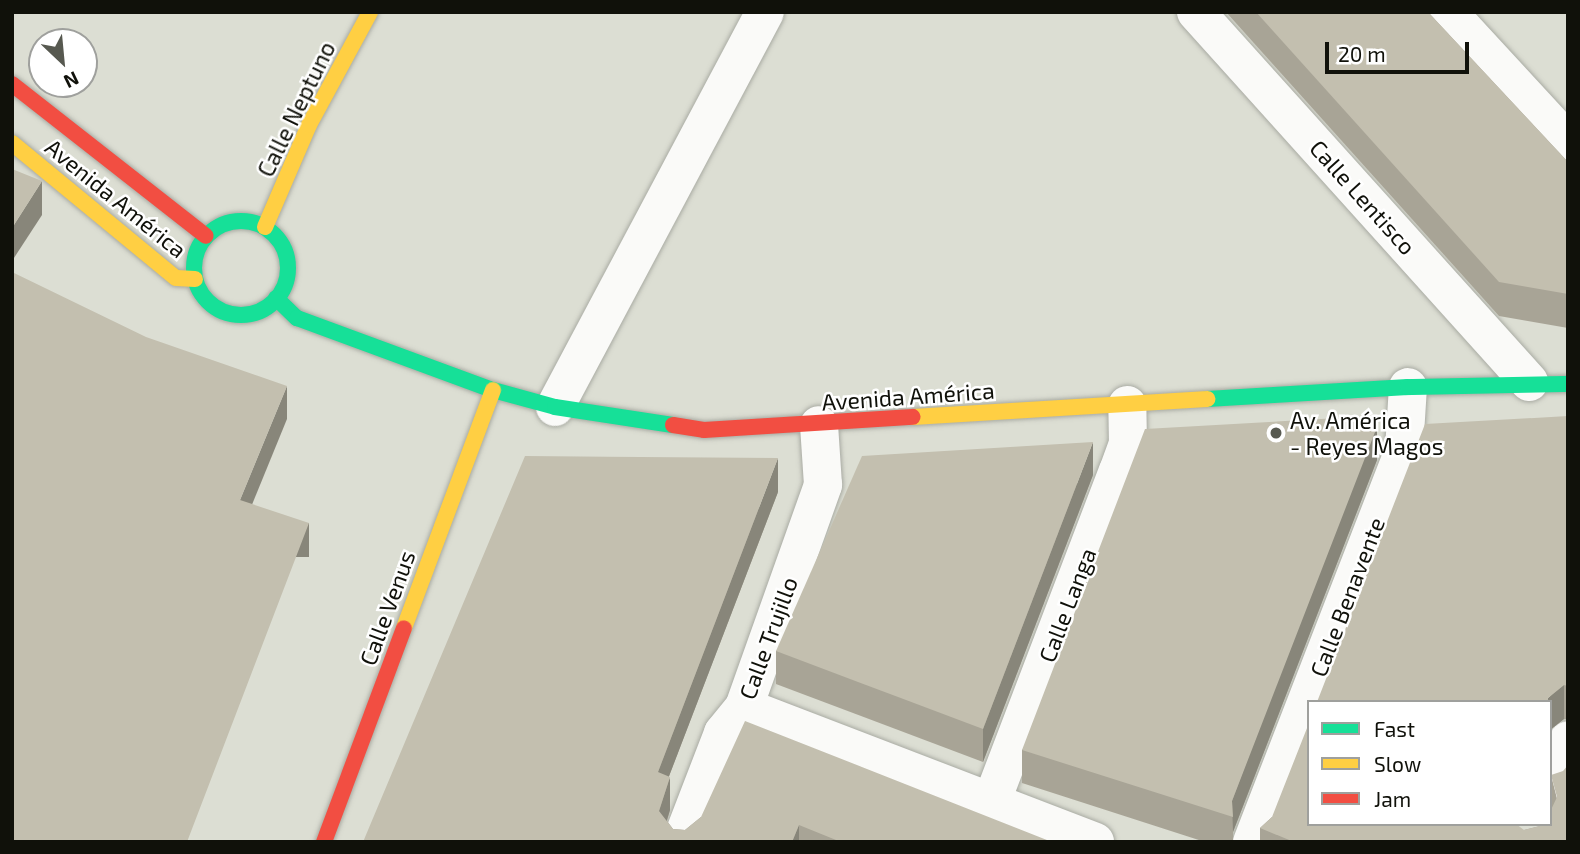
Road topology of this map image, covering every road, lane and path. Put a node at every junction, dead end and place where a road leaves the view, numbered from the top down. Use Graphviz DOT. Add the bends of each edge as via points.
graph roads {
  1 [pos="370,12"];
  2 [pos="765,12"];
  3 [pos="1196,12"];
  4 [pos="1448,12"];
  5 [pos="12,84"];
  6 [pos="1568,142"];
  7 [pos="12,143"];
  8 [pos="265,227"];
  9 [pos="206,236"];
  10 [pos="195,279"];
  11 [pos="276,298"];
  12 [pos="1529,382"];
  13 [pos="1568,384"];
  14 [pos="1408,387"];
  15 [pos="492,390"];
  16 [pos="1127,405"];
  17 [pos="555,407"];
  18 [pos="819,425"];
  19 [pos="1307,700"];
  20 [pos="1307,700"];
  21 [pos="744,707"];
  22 [pos="1568,740"];
  23 [pos="1552,782"];
  24 [pos="991,803"];
  25 [pos="324,842"];
  26 [pos="681,842"];
  27 [pos="1095,842"];
  28 [pos="1252,842"];
  1 -- 8 [label="street, Calle Neptuno" via="309,125"];
  2 -- 17 [label="street"];
  3 -- 12 [label="street, Calle Lentisco"];
  4 -- 6 [label="street"];
  5 -- 9 [label="street, Avenida América"];
  7 -- 10 [label="street, Avenida América" via="176,278"];
  8 -- 9 [label="street" via="234,221"];
  8 -- 11 [label="street" via="285,252 288,268"];
  9 -- 10 [label="street" via="198,248"];
  10 -- 11 [label="street" via="201,293 223,312 252,314"];
  11 -- 15 [label="street, Avenida América" via="297,318"];
  12 -- 13 [label="street, Avenida América"];
  12 -- 14 [label="street, Avenida América"];
  14 -- 16 [label="street, Avenida América"];
  14 -- 19 [label="street, Calle Benavente" via="1404,450"];
  15 -- 17 [label="street, Avenida América"];
  15 -- 25 [label="street, Calle Venus"];
  16 -- 18 [label="street, Avenida América"];
  16 -- 24 [label="street, Calle Langa" via="1128,444"];
  17 -- 18 [label="street, Avenida América" via="704,430"];
  18 -- 21 [label="street, Calle Trujillo" via="823,485"];
  20 -- 28 [label="street, Calle Benavente"];
  21 -- 24 [label="street"];
  21 -- 26 [label="street, Calle Trujillo" via="723,733"];
  22 -- 23 [label="street"];
  24 -- 27 [label="street"];
}
